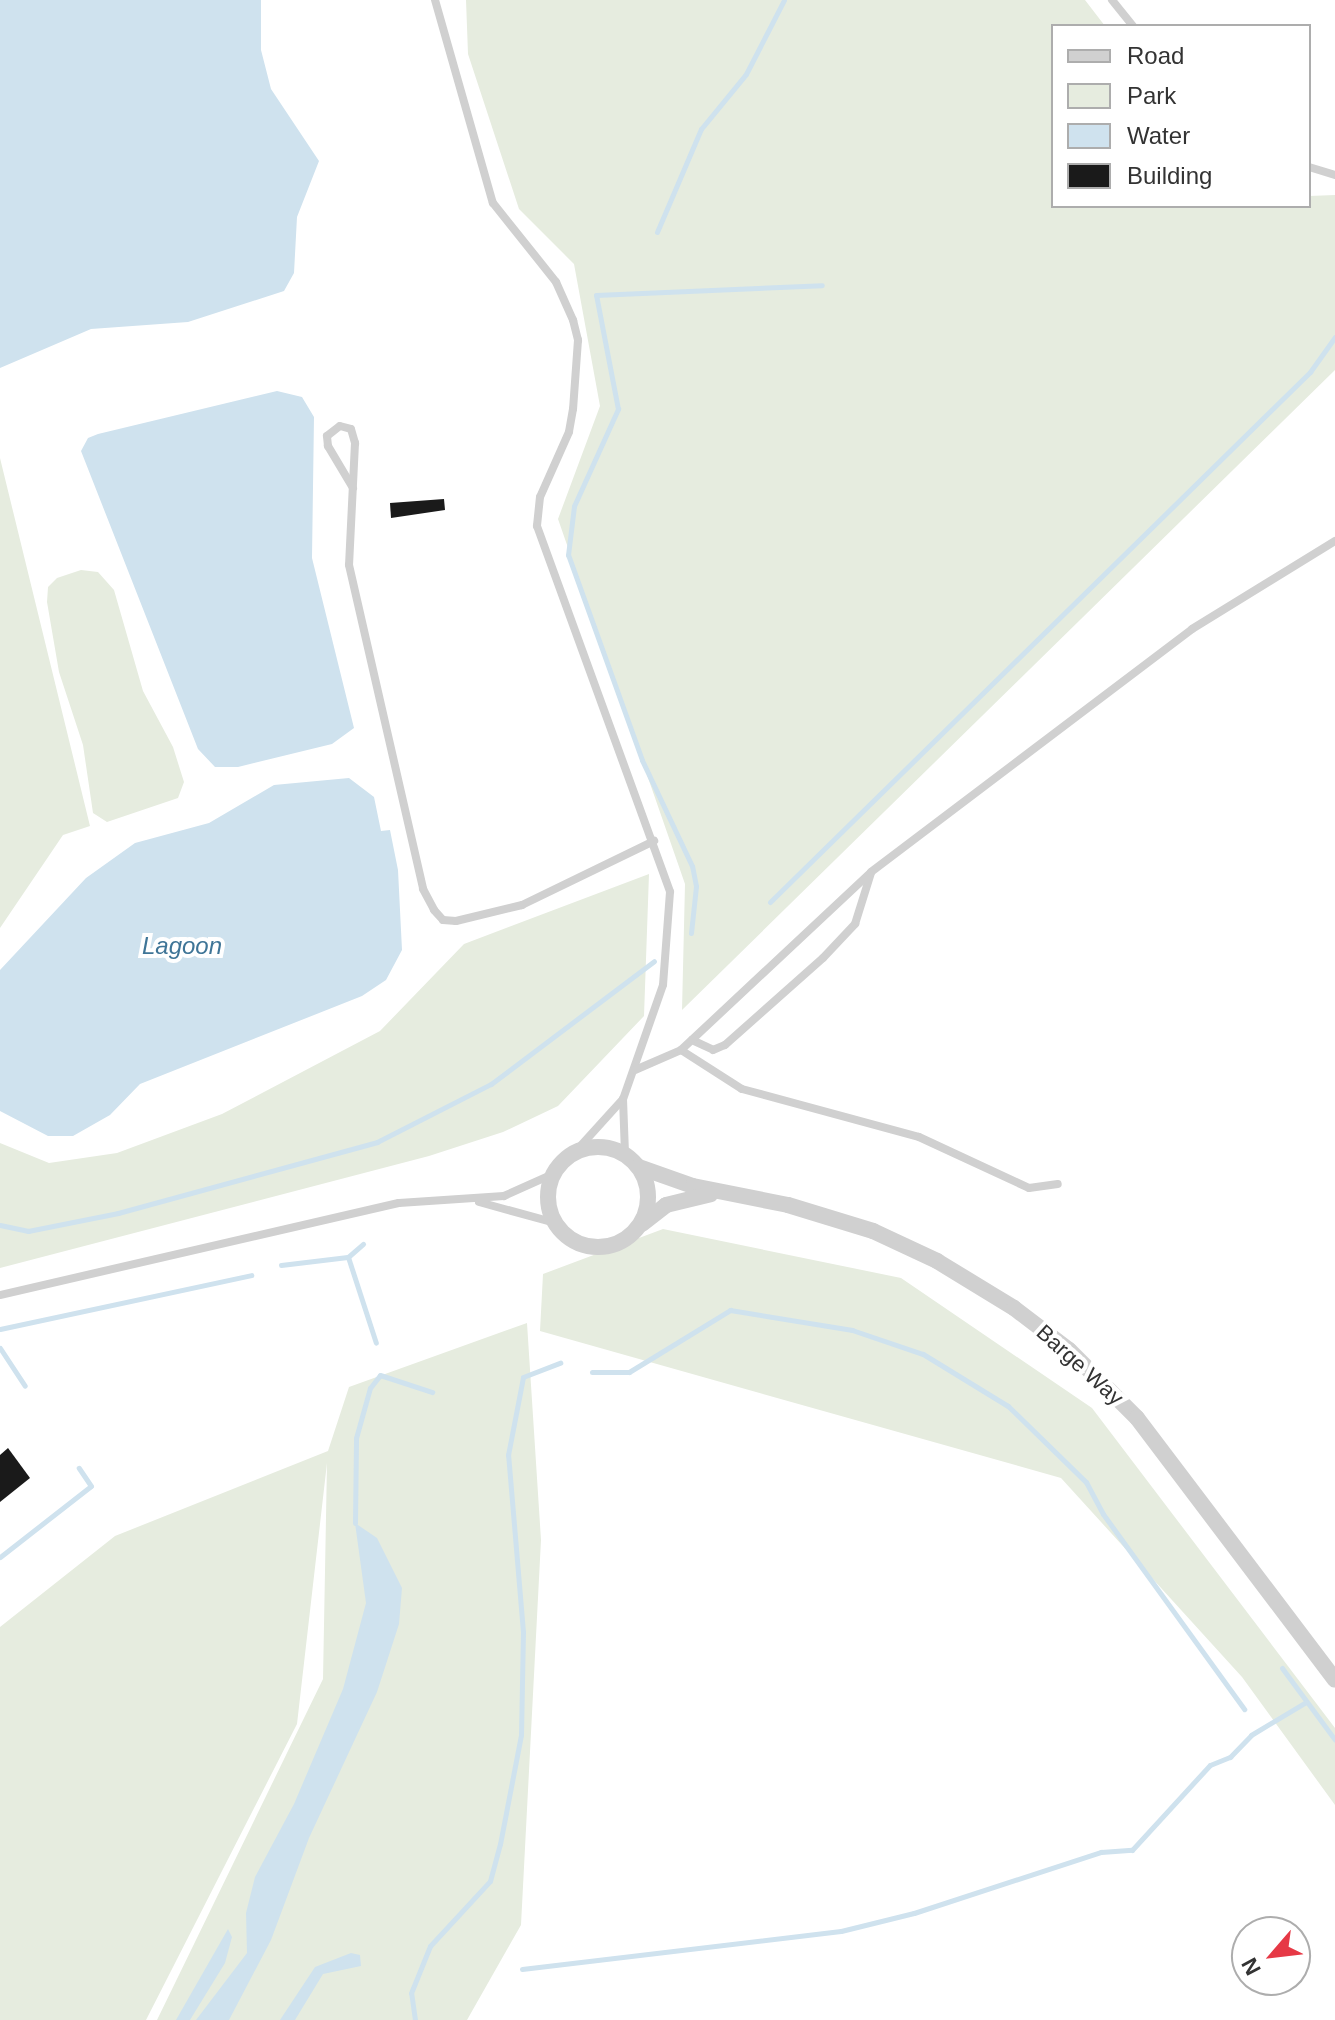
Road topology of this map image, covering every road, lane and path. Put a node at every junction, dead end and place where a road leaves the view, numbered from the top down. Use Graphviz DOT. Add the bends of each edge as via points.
graph roads {
  1 [pos="435,0"];
  2 [pos="1112,0"];
  3 [pos="1131,24"];
  4 [pos="1311,168"];
  5 [pos="1335,175"];
  6 [pos="353,488"];
  7 [pos="1335,541"];
  8 [pos="654,841"];
  9 [pos="871,872"];
  10 [pos="692,1040"];
  11 [pos="681,1050"];
  12 [pos="635,1070"];
  13 [pos="623,1099"];
  14 [pos="576,1151"];
  15 [pos="625,1154"];
  16 [pos="639,1167"];
  17 [pos="553,1174"];
  18 [pos="1058,1184"];
  19 [pos="720,1193"];
  20 [pos="474,1201"];
  21 [pos="555,1223"];
  22 [pos="639,1227"];
  23 [pos="0,1295"];
  24 [pos="1335,1680"];
  1 -- 8 [label="lane" via="493,203 556,282 573,320 578,340 569,432 540,497 537,526"];
  2 -- 3 [label="lane"];
  4 -- 5 [label="lane"];
  6 -- 6 [label="lane" via="354,439 347,426 340,426 327,441"];
  6 -- 8 [label="lane" via="349,565 423,889 434,910 451,921 522,905"];
  7 -- 9 [label="lane" via="1192,629"];
  8 -- 12 [label="lane" via="670,892 669,948 660,998"];
  9 -- 10 [label="lane"];
  9 -- 10 [label="lane" via="855,924 823,958 725,1045 713,1050"];
  10 -- 11 [label="lane"];
  11 -- 12 [label="lane"];
  11 -- 18 [label="lane" via="742,1089 919,1137 1029,1188"];
  12 -- 13 [label="lane"];
  13 -- 14 [label="lane"];
  13 -- 15 [label="lane" via="620,1131"];
  14 -- 15 [label="street" via="601,1147"];
  14 -- 17 [label="street"];
  15 -- 16 [label="street"];
  16 -- 19 [label="street, Barge Way"];
  16 -- 22 [label="street" via="649,1197"];
  17 -- 20 [label="lane" via="504,1196"];
  17 -- 21 [label="street" via="548,1191"];
  19 -- 22 [label="street, Barge Way" via="666,1205"];
  19 -- 24 [label="street, Barge Way" via="788,1205 890,1238 979,1285 1069,1350 1153,1437"];
  20 -- 21 [label="lane"];
  20 -- 23 [label="lane" via="399,1203"];
  21 -- 22 [label="street" via="569,1238 598,1247 627,1238"];
}
